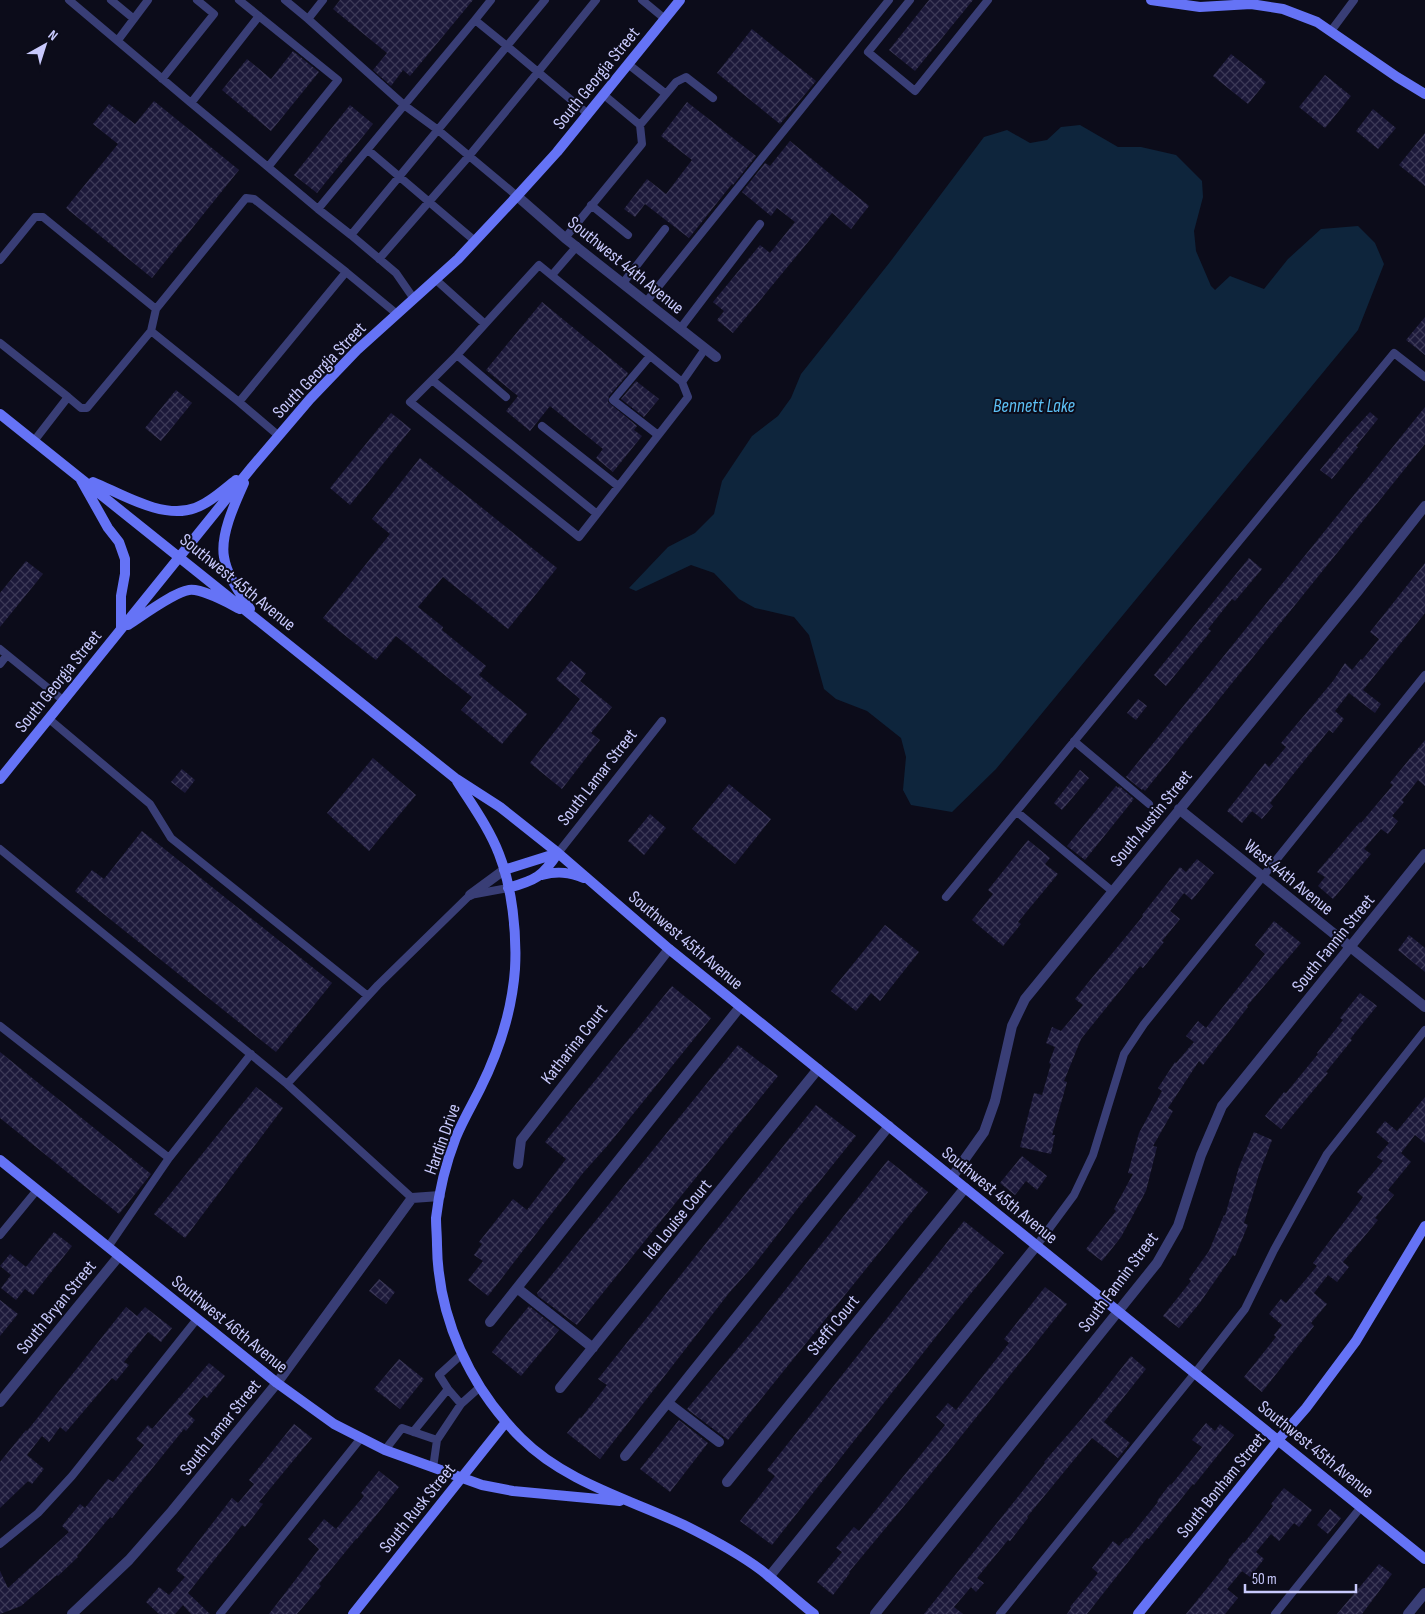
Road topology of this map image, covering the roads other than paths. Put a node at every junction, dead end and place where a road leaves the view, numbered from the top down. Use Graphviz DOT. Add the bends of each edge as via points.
graph roads {
  1 [pos="69,0"];
  2 [pos="111,0"];
  3 [pos="148,0"];
  4 [pos="197,0"];
  5 [pos="239,0"];
  6 [pos="285,0"];
  7 [pos="323,0"];
  8 [pos="490,0"];
  9 [pos="544,0"];
  10 [pos="596,0"];
  11 [pos="642,0"];
  12 [pos="680,0"];
  13 [pos="889,0"];
  14 [pos="910,0"];
  15 [pos="988,0"];
  16 [pos="1151,0"];
  17 [pos="1354,0"];
  18 [pos="259,16"];
  19 [pos="134,19"];
  20 [pos="308,19"];
  21 [pos="665,19"];
  22 [pos="475,20"];
  23 [pos="1331,31"];
  24 [pos="118,40"];
  25 [pos="507,46"];
  26 [pos="628,64"];
  27 [pos="538,72"];
  28 [pos="162,79"];
  29 [pos="604,94"];
  30 [pos="666,94"];
  31 [pos="1425,94"];
  32 [pos="713,98"];
  33 [pos="191,103"];
  34 [pos="404,105"];
  35 [pos="588,114"];
  36 [pos="640,125"];
  37 [pos="438,130"];
  38 [pos="368,150"];
  39 [pos="469,156"];
  40 [pos="268,167"];
  41 [pos="399,177"];
  42 [pos="517,196"];
  43 [pos="428,201"];
  44 [pos="591,205"];
  45 [pos="318,209"];
  46 [pos="760,224"];
  47 [pos="665,230"];
  48 [pos="351,235"];
  49 [pos="628,235"];
  50 [pos="565,238"];
  51 [pos="475,241"];
  52 [pos="577,246"];
  53 [pos="379,259"];
  54 [pos="0,260"];
  55 [pos="346,272"];
  56 [pos="552,275"];
  57 [pos="435,279"];
  58 [pos="623,283"];
  59 [pos="414,299"];
  60 [pos="646,302"];
  61 [pos="156,309"];
  62 [pos="397,314"];
  63 [pos="485,324"];
  64 [pos="680,328"];
  65 [pos="151,331"];
  66 [pos="0,343"];
  67 [pos="705,349"];
  68 [pos="457,355"];
  69 [pos="650,356"];
  70 [pos="716,357"];
  71 [pos="1425,377"];
  72 [pos="432,380"];
  73 [pos="682,382"];
  74 [pos="68,397"];
  75 [pos="506,397"];
  76 [pos="239,402"];
  77 [pos="0,414"];
  78 [pos="542,426"];
  79 [pos="658,435"];
  80 [pos="279,436"];
  81 [pos="34,441"];
  82 [pos="252,466"];
  83 [pos="79,477"];
  84 [pos="618,486"];
  85 [pos="1425,506"];
  86 [pos="597,514"];
  87 [pos="180,556"];
  88 [pos="254,615"];
  89 [pos="121,630"];
  90 [pos="0,650"];
  91 [pos="7,655"];
  92 [pos="0,664"];
  93 [pos="1425,675"];
  94 [pos="64,700"];
  95 [pos="48,720"];
  96 [pos="662,721"];
  97 [pos="1074,742"];
  98 [pos="455,778"];
  99 [pos="0,779"];
  100 [pos="1149,804"];
  101 [pos="1179,809"];
  102 [pos="1016,812"];
  103 [pos="0,851"];
  104 [pos="558,853"];
  105 [pos="1425,854"];
  106 [pos="504,870"];
  107 [pos="541,875"];
  108 [pos="1263,877"];
  109 [pos="595,885"];
  110 [pos="508,888"];
  111 [pos="1112,891"];
  112 [pos="470,895"];
  113 [pos="946,897"];
  114 [pos="1350,947"];
  115 [pos="669,950"];
  116 [pos="368,996"];
  117 [pos="740,1007"];
  118 [pos="1425,1007"];
  119 [pos="0,1026"];
  120 [pos="1425,1030"];
  121 [pos="251,1054"];
  122 [pos="818,1069"];
  123 [pos="287,1084"];
  124 [pos="889,1126"];
  125 [pos="169,1158"];
  126 [pos="0,1160"];
  127 [pos="518,1164"];
  128 [pos="952,1177"];
  129 [pos="965,1188"];
  130 [pos="37,1190"];
  131 [pos="440,1196"];
  132 [pos="412,1198"];
  133 [pos="1425,1226"];
  134 [pos="0,1235"];
  135 [pos="1037,1245"];
  136 [pos="108,1247"];
  137 [pos="119,1256"];
  138 [pos="517,1288"];
  139 [pos="1119,1311"];
  140 [pos="197,1319"];
  141 [pos="490,1322"];
  142 [pos="593,1348"];
  143 [pos="462,1354"];
  144 [pos="1195,1373"];
  145 [pos="277,1383"];
  146 [pos="480,1387"];
  147 [pos="560,1388"];
  148 [pos="448,1389"];
  149 [pos="0,1402"];
  150 [pos="668,1403"];
  151 [pos="461,1404"];
  152 [pos="506,1422"];
  153 [pos="413,1432"];
  154 [pos="361,1438"];
  155 [pos="437,1440"];
  156 [pos="1278,1440"];
  157 [pos="719,1442"];
  158 [pos="384,1450"];
  159 [pos="625,1456"];
  160 [pos="432,1468"];
  161 [pos="461,1478"];
  162 [pos="727,1482"];
  163 [pos="633,1502"];
  164 [pos="1361,1507"];
  165 [pos="0,1544"];
  166 [pos="1425,1559"];
  167 [pos="769,1577"];
  168 [pos="1425,1593"];
  169 [pos="72,1614"];
  170 [pos="220,1614"];
  171 [pos="352,1614"];
  172 [pos="814,1614"];
  173 [pos="875,1614"];
  174 [pos="1000,1614"];
  175 [pos="1138,1614"];
  176 [pos="1275,1614"];
  177 [pos="1408,1614"];
  1 -- 24 [label="lane"];
  2 -- 19 [label="lane"];
  3 -- 19 [label="lane"];
  4 -- 28 [label="lane" via="214,14"];
  5 -- 18 [label="lane"];
  6 -- 20 [label="lane"];
  7 -- 20 [label="lane"];
  8 -- 22 [label="lane"];
  9 -- 25 [label="lane"];
  10 -- 27 [label="lane"];
  11 -- 21 [label="lane"];
  12 -- 21 [label="main road, South Georgia Street"];
  13 -- 60 [label="lane"];
  14 -- 15 [label="lane" via="868,52 915,91"];
  16 -- 23 [label="main road" via="1200,6 1259,5 1317,22"];
  17 -- 23 [label="lane"];
  18 -- 33 [label="lane"];
  18 -- 40 [label="lane" via="338,80"];
  19 -- 24 [label="lane"];
  20 -- 34 [label="lane"];
  21 -- 26 [label="main road, South Georgia Street"];
  22 -- 25 [label="lane"];
  22 -- 34 [label="lane"];
  23 -- 31 [label="main road"];
  24 -- 28 [label="lane"];
  25 -- 27 [label="lane"];
  25 -- 37 [label="lane"];
  26 -- 29 [label="main road, South Georgia Street"];
  26 -- 30 [label="lane"];
  27 -- 35 [label="lane"];
  27 -- 39 [label="lane"];
  28 -- 33 [label="lane"];
  29 -- 35 [label="main road, South Georgia Street"];
  29 -- 36 [label="lane"];
  30 -- 32 [label="lane" via="676,82 686,77"];
  30 -- 36 [label="lane"];
  33 -- 40 [label="lane"];
  34 -- 37 [label="lane"];
  34 -- 38 [label="lane"];
  35 -- 42 [label="main road, South Georgia Street"];
  36 -- 44 [label="lane" via="642,144"];
  37 -- 39 [label="lane"];
  37 -- 41 [label="lane"];
  38 -- 41 [label="lane"];
  38 -- 45 [label="lane"];
  39 -- 42 [label="lane"];
  39 -- 43 [label="lane"];
  40 -- 45 [label="lane"];
  41 -- 43 [label="lane"];
  41 -- 48 [label="lane"];
  42 -- 50 [label="street, Southwest 44th Avenue"];
  42 -- 51 [label="main road, South Georgia Street"];
  43 -- 51 [label="lane"];
  43 -- 53 [label="lane"];
  44 -- 49 [label="lane"];
  44 -- 50 [label="lane"];
  45 -- 48 [label="lane"];
  46 -- 64 [label="lane"];
  47 -- 58 [label="lane"];
  48 -- 53 [label="lane"];
  50 -- 52 [label="street, Southwest 44th Avenue"];
  51 -- 57 [label="main road, South Georgia Street"];
  52 -- 56 [label="lane"];
  52 -- 58 [label="street, Southwest 44th Avenue"];
  53 -- 59 [label="lane" via="396,273"];
  54 -- 61 [label="lane" via="35,217 43,217"];
  55 -- 61 [label="lane" via="254,199 246,198"];
  55 -- 62 [label="lane"];
  55 -- 76 [label="lane"];
  56 -- 63 [label="lane" via="539,265"];
  56 -- 69 [label="lane"];
  57 -- 59 [label="main road, South Georgia Street"];
  57 -- 63 [label="lane"];
  58 -- 60 [label="street, Southwest 44th Avenue"];
  59 -- 62 [label="main road, South Georgia Street"];
  60 -- 64 [label="street, Southwest 44th Avenue"];
  61 -- 65 [label="lane"];
  62 -- 80 [label="main road, South Georgia Street" via="357,350"];
  63 -- 68 [label="lane"];
  64 -- 67 [label="street, Southwest 44th Avenue"];
  65 -- 74 [label="lane" via="87,408 81,408"];
  65 -- 76 [label="lane"];
  66 -- 74 [label="lane"];
  67 -- 70 [label="street, Southwest 44th Avenue"];
  67 -- 73 [label="lane"];
  68 -- 72 [label="lane"];
  68 -- 75 [label="lane"];
  69 -- 73 [label="lane"];
  69 -- 79 [label="lane" via="613,400"];
  71 -- 97 [label="lane" via="1394,353"];
  72 -- 86 [label="lane"];
  72 -- 86 [label="lane" via="410,402 579,536"];
  73 -- 79 [label="lane" via="688,396"];
  74 -- 81 [label="lane"];
  76 -- 80 [label="lane"];
  77 -- 81 [label="main road, Southwest 45th Avenue"];
  78 -- 84 [label="lane"];
  79 -- 84 [label="lane"];
  80 -- 82 [label="main road, South Georgia Street"];
  81 -- 83 [label="main road, Southwest 45th Avenue"];
  82 -- 83 [label="main road" via="217,496 196,508 175,511 146,505"];
  82 -- 87 [label="main road, South Georgia Street"];
  82 -- 88 [label="main road" via="234,506 225,537 224,557 234,583"];
  83 -- 87 [label="main road, Southwest 45th Avenue"];
  83 -- 89 [label="main road" via="119,542 125,559"];
  84 -- 86 [label="lane"];
  85 -- 101 [label="street, South Austin Street"];
  87 -- 88 [label="main road, Southwest 45th Avenue"];
  87 -- 89 [label="main road, South Georgia Street"];
  88 -- 89 [label="main road" via="205,593 190,590 175,595"];
  88 -- 98 [label="main road, Southwest 45th Avenue"];
  89 -- 94 [label="main road, South Georgia Street"];
  90 -- 91 [label="lane"];
  91 -- 92 [label="lane"];
  91 -- 94 [label="lane"];
  93 -- 108 [label="lane"];
  94 -- 95 [label="main road, South Georgia Street"];
  95 -- 99 [label="main road, South Georgia Street"];
  95 -- 116 [label="lane" via="150,804 171,838"];
  96 -- 104 [label="lane, South Lamar Street"];
  97 -- 100 [label="lane"];
  97 -- 102 [label="lane"];
  98 -- 104 [label="main road, Southwest 45th Avenue" via="500,807"];
  98 -- 106 [label="main road, Hardin Drive" via="486,827"];
  101 -- 108 [label="street, West 44th Avenue"];
  101 -- 111 [label="street, South Austin Street"];
  102 -- 111 [label="lane"];
  102 -- 113 [label="lane"];
  103 -- 121 [label="lane"];
  104 -- 106 [label="main road"];
  104 -- 107 [label="main road"];
  104 -- 109 [label="main road, Southwest 45th Avenue"];
  105 -- 114 [label="street, South Fannin Street"];
  106 -- 110 [label="main road, Hardin Drive"];
  106 -- 112 [label="street"];
  107 -- 109 [label="main road" via="571,873"];
  107 -- 110 [label="main road"];
  108 -- 114 [label="street, West 44th Avenue"];
  108 -- 135 [label="lane" via="1144,1024 1124,1054 1093,1155 1074,1195"];
  109 -- 115 [label="main road, Southwest 45th Avenue"];
  110 -- 112 [label="lane"];
  110 -- 131 [label="main road, Hardin Drive" via="512,902 515,968 505,1028 494,1061 457,1136"];
  111 -- 128 [label="street, South Austin Street" via="1025,999 1012,1026 995,1101 984,1132"];
  112 -- 116 [label="lane"];
  114 -- 118 [label="street, West 44th Avenue"];
  114 -- 139 [label="street, South Fannin Street" via="1222,1106 1201,1155 1178,1226 1157,1263"];
  115 -- 117 [label="main road, Southwest 45th Avenue"];
  115 -- 127 [label="street, Katharina Court" via="521,1140"];
  116 -- 123 [label="lane"];
  117 -- 122 [label="main road, Southwest 45th Avenue"];
  117 -- 138 [label="street"];
  119 -- 125 [label="lane"];
  120 -- 144 [label="lane" via="1327,1154 1245,1310"];
  121 -- 123 [label="lane"];
  121 -- 125 [label="lane"];
  122 -- 124 [label="main road, Southwest 45th Avenue"];
  122 -- 142 [label="street, Ida Louise Court"];
  123 -- 132 [label="lane"];
  124 -- 128 [label="main road, Southwest 45th Avenue"];
  124 -- 150 [label="street"];
  125 -- 136 [label="lane"];
  126 -- 130 [label="main road, Southwest 46th Avenue"];
  128 -- 129 [label="main road, Southwest 45th Avenue"];
  129 -- 135 [label="main road, Southwest 45th Avenue"];
  129 -- 162 [label="street, Steffi Court"];
  130 -- 134 [label="lane"];
  130 -- 136 [label="main road, Southwest 46th Avenue"];
  131 -- 132 [label="street"];
  131 -- 143 [label="main road, Hardin Drive" via="436,1220 437,1266 445,1305"];
  132 -- 145 [label="street, South Lamar Street"];
  133 -- 156 [label="main road, South Bonham Street" via="1356,1341"];
  135 -- 139 [label="main road, Southwest 45th Avenue"];
  135 -- 167 [label="street"];
  136 -- 137 [label="main road, Southwest 46th Avenue"];
  137 -- 140 [label="main road, Southwest 46th Avenue"];
  137 -- 149 [label="street, South Bryan Street"];
  138 -- 141 [label="street"];
  138 -- 142 [label="street"];
  139 -- 144 [label="main road, Southwest 45th Avenue"];
  139 -- 173 [label="street, South Fannin Street"];
  140 -- 145 [label="main road, Southwest 46th Avenue"];
  140 -- 165 [label="lane" via="72,1476 38,1513"];
  142 -- 147 [label="street, Ida Louise Court"];
  143 -- 146 [label="main road, Hardin Drive"];
  143 -- 148 [label="lane" via="439,1375"];
  144 -- 156 [label="main road, Southwest 45th Avenue"];
  144 -- 174 [label="lane"];
  145 -- 154 [label="main road, Southwest 46th Avenue" via="334,1424"];
  145 -- 169 [label="street, South Lamar Street" via="129,1560"];
  146 -- 151 [label="lane"];
  146 -- 152 [label="main road, Hardin Drive"];
  148 -- 151 [label="lane"];
  148 -- 153 [label="lane"];
  150 -- 157 [label="street"];
  150 -- 159 [label="street"];
  151 -- 155 [label="lane"];
  152 -- 161 [label="main road, South Rusk Street"];
  152 -- 163 [label="main road, Hardin Drive" via="557,1467 603,1491"];
  153 -- 155 [label="lane"];
  153 -- 158 [label="lane" via="402,1428"];
  154 -- 158 [label="main road, Southwest 46th Avenue"];
  154 -- 170 [label="lane"];
  155 -- 160 [label="lane"];
  156 -- 164 [label="main road, Southwest 45th Avenue"];
  156 -- 175 [label="main road, South Bonham Street"];
  158 -- 160 [label="main road, Southwest 46th Avenue"];
  160 -- 161 [label="main road, Southwest 46th Avenue"];
  161 -- 163 [label="main road, Southwest 46th Avenue" via="513,1491"];
  161 -- 171 [label="main road, South Rusk Street"];
  163 -- 167 [label="main road" via="724,1546"];
  164 -- 166 [label="main road, Southwest 45th Avenue"];
  164 -- 176 [label="lane"];
  167 -- 172 [label="main road"];
  168 -- 177 [label="street"];
}
